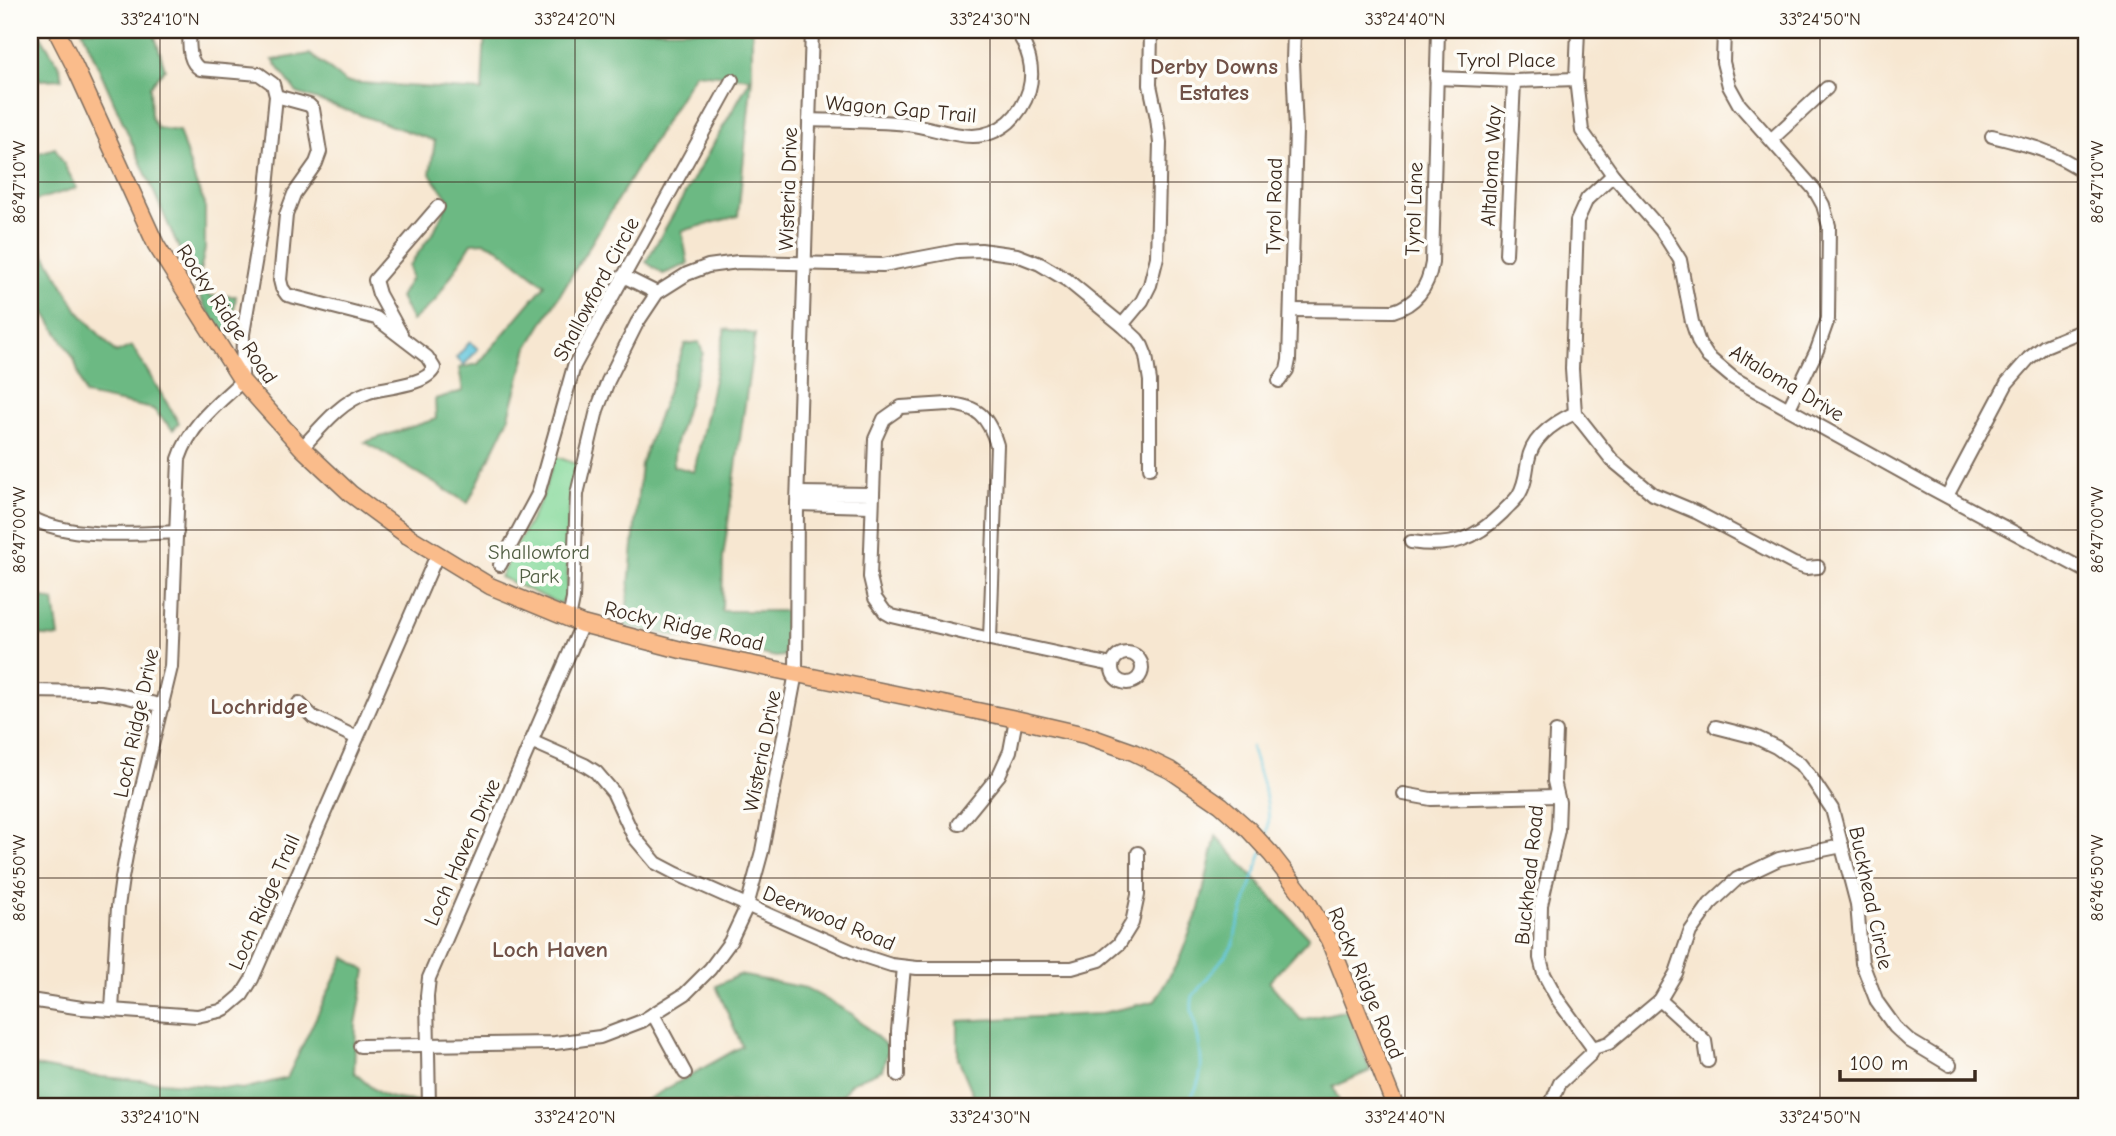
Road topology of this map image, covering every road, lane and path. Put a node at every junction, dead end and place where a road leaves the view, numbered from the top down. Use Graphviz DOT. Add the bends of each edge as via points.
graph roads {
  1 [pos="56,30"];
  2 [pos="189,30"];
  3 [pos="812,30"];
  4 [pos="1015,30"];
  5 [pos="1151,30"];
  6 [pos="1294,30"];
  7 [pos="1438,30"];
  8 [pos="1577,30"];
  9 [pos="1724,30"];
  10 [pos="1437,79"];
  11 [pos="1576,79"];
  12 [pos="732,80"];
  13 [pos="1514,80"];
  14 [pos="1827,88"];
  15 [pos="276,96"];
  16 [pos="809,120"];
  17 [pos="1992,136"];
  18 [pos="1772,139"];
  19 [pos="2086,173"];
  20 [pos="1613,175"];
  21 [pos="439,207"];
  22 [pos="1506,254"];
  23 [pos="805,264"];
  24 [pos="623,276"];
  25 [pos="657,293"];
  26 [pos="1291,310"];
  27 [pos="1122,324"];
  28 [pos="2086,329"];
  29 [pos="405,340"];
  30 [pos="242,381"];
  31 [pos="1279,381"];
  32 [pos="1789,408"];
  33 [pos="1575,414"];
  34 [pos="302,448"];
  35 [pos="1150,468"];
  36 [pos="1947,496"];
  37 [pos="797,498"];
  38 [pos="872,500"];
  39 [pos="30,517"];
  40 [pos="177,532"];
  41 [pos="1410,542"];
  42 [pos="437,555"];
  43 [pos="500,565"];
  44 [pos="1818,567"];
  45 [pos="2086,571"];
  46 [pos="575,621"];
  47 [pos="990,639"];
  48 [pos="1112,665"];
  49 [pos="796,673"];
  50 [pos="30,691"];
  51 [pos="299,703"];
  52 [pos="163,706"];
  53 [pos="1016,719"];
  54 [pos="1716,727"];
  55 [pos="1556,732"];
  56 [pos="357,738"];
  57 [pos="531,741"];
  58 [pos="1404,794"];
  59 [pos="1556,796"];
  60 [pos="959,824"];
  61 [pos="1842,845"];
  62 [pos="1138,853"];
  63 [pos="747,906"];
  64 [pos="904,967"];
  65 [pos="30,1000"];
  66 [pos="1660,1000"];
  67 [pos="112,1010"];
  68 [pos="653,1014"];
  69 [pos="428,1044"];
  70 [pos="360,1046"];
  71 [pos="1593,1048"];
  72 [pos="1708,1061"];
  73 [pos="1950,1065"];
  74 [pos="685,1073"];
  75 [pos="898,1075"];
  76 [pos="429,1106"];
  77 [pos="1395,1106"];
  78 [pos="1550,1106"];
  1 -- 30 [label="main road, Rocky Ridge Road" via="156,246"];
  2 -- 15 [label="street" via="195,66 259,74 273,84"];
  3 -- 16 [label="street, Wisteria Drive"];
  4 -- 16 [label="street, Wagon Gap Trail" via="1028,54 1030,86 1018,113 992,133 977,137 904,124"];
  5 -- 27 [label="street" via="1150,85 1160,143 1157,257 1142,301"];
  6 -- 26 [label="street, Tyrol Road"];
  7 -- 10 [label="street, Tyrol Lane"];
  8 -- 11 [label="street, Altaloma Drive"];
  9 -- 18 [label="street" via="1723,62 1729,86 1739,104"];
  10 -- 13 [label="street, Tyrol Place"];
  10 -- 26 [label="street, Tyrol Lane" via="1432,263 1424,288 1414,301 1393,311"];
  11 -- 13 [label="street, Tyrol Place"];
  11 -- 20 [label="street, Altaloma Drive" via="1582,131"];
  12 -- 24 [label="street, Shallowford Circle"];
  13 -- 22 [label="street, Altaloma Way"];
  14 -- 18 [label="street"];
  15 -- 29 [label="street" via="313,109 320,152 286,215 284,292 376,318"];
  15 -- 30 [label="street" via="266,198 243,334"];
  16 -- 23 [label="street, Wisteria Drive"];
  17 -- 19 [label="street" via="2039,147"];
  18 -- 32 [label="street" via="1814,189 1829,226 1828,319"];
  20 -- 32 [label="street, Altaloma Drive" via="1661,230 1680,260 1692,322 1708,357 1733,378"];
  20 -- 33 [label="street" via="1587,199 1577,221"];
  21 -- 29 [label="street" via="375,280"];
  23 -- 25 [label="street" via="721,263 687,274"];
  23 -- 27 [label="street" via="883,265 969,250 1005,252 1052,270"];
  23 -- 37 [label="street, Wisteria Drive"];
  24 -- 25 [label="street"];
  24 -- 43 [label="street, Shallowford Circle" via="574,366 538,494"];
  25 -- 46 [label="street, Loch Haven Drive" via="631,334 597,410 577,494"];
  26 -- 31 [label="street, Tyrol Road" via="1289,360"];
  27 -- 35 [label="street" via="1146,356"];
  28 -- 36 [label="street" via="2045,346 2007,383"];
  29 -- 34 [label="street" via="426,357 433,368 431,374 352,398"];
  30 -- 34 [label="main road, Rocky Ridge Road"];
  30 -- 40 [label="street, Loch Ridge Drive" via="202,418 184,443 179,459"];
  32 -- 36 [label="street, Altaloma Drive"];
  33 -- 41 [label="street" via="1538,438 1518,496 1490,525 1453,542"];
  33 -- 44 [label="street" via="1612,460 1653,494 1794,564"];
  34 -- 42 [label="main road, Rocky Ridge Road" via="360,502"];
  36 -- 45 [label="street, Altaloma Drive"];
  37 -- 38 [label="street"];
  37 -- 49 [label="street, Wisteria Drive"];
  38 -- 47 [label="street" via="870,577 879,606 901,619"];
  38 -- 47 [label="street" via="875,439 893,411 912,405 961,405 987,421 997,445"];
  39 -- 40 [label="street" via="72,531"];
  40 -- 52 [label="street, Loch Ridge Drive" via="173,646"];
  42 -- 46 [label="main road, Rocky Ridge Road" via="495,589"];
  42 -- 56 [label="street, Loch Ridge Trail"];
  46 -- 49 [label="main road, Rocky Ridge Road" via="659,645"];
  46 -- 57 [label="street, Loch Haven Drive"];
  47 -- 48 [label="street"];
  49 -- 53 [label="main road, Rocky Ridge Road"];
  49 -- 63 [label="street, Wisteria Drive"];
  50 -- 52 [label="street" via="99,692"];
  51 -- 56 [label="street" via="313,718"];
  52 -- 67 [label="street, Loch Ridge Drive" via="122,878"];
  53 -- 60 [label="street" via="1010,751 999,775"];
  53 -- 77 [label="main road, Rocky Ridge Road" via="1133,752 1170,770 1248,829 1306,899 1329,940"];
  54 -- 61 [label="street, Buckhead Circle" via="1755,737 1800,764 1832,809"];
  55 -- 59 [label="street, Buckhead Road"];
  56 -- 67 [label="street, Loch Ridge Trail" via="242,995 208,1015"];
  57 -- 63 [label="street, Deerwood Road" via="597,772 613,792 634,837 656,863"];
  57 -- 69 [label="street, Loch Haven Drive" via="429,978"];
  58 -- 59 [label="street" via="1431,799"];
  59 -- 71 [label="street, Buckhead Road" via="1558,831 1541,905 1540,958 1558,1000"];
  61 -- 66 [label="street" via="1779,859 1737,879 1710,904 1690,932"];
  61 -- 73 [label="street, Buckhead Circle" via="1857,904 1863,963 1877,1002 1910,1041"];
  62 -- 64 [label="street, Deerwood Road" via="1138,895 1132,923 1100,960 1072,968"];
  63 -- 64 [label="street, Deerwood Road" via="860,955"];
  63 -- 68 [label="street, Wisteria Drive" via="730,943 710,969 685,994"];
  64 -- 75 [label="street"];
  65 -- 67 [label="street, Loch Ridge Trail"];
  66 -- 71 [label="street" via="1609,1043"];
  66 -- 72 [label="street" via="1705,1041"];
  68 -- 69 [label="street, Wisteria Drive" via="600,1037 555,1043"];
  68 -- 74 [label="street"];
  69 -- 70 [label="street, Wisteria Drive"];
  69 -- 76 [label="street, Loch Haven Drive"];
  71 -- 78 [label="street" via="1560,1083"];
}
